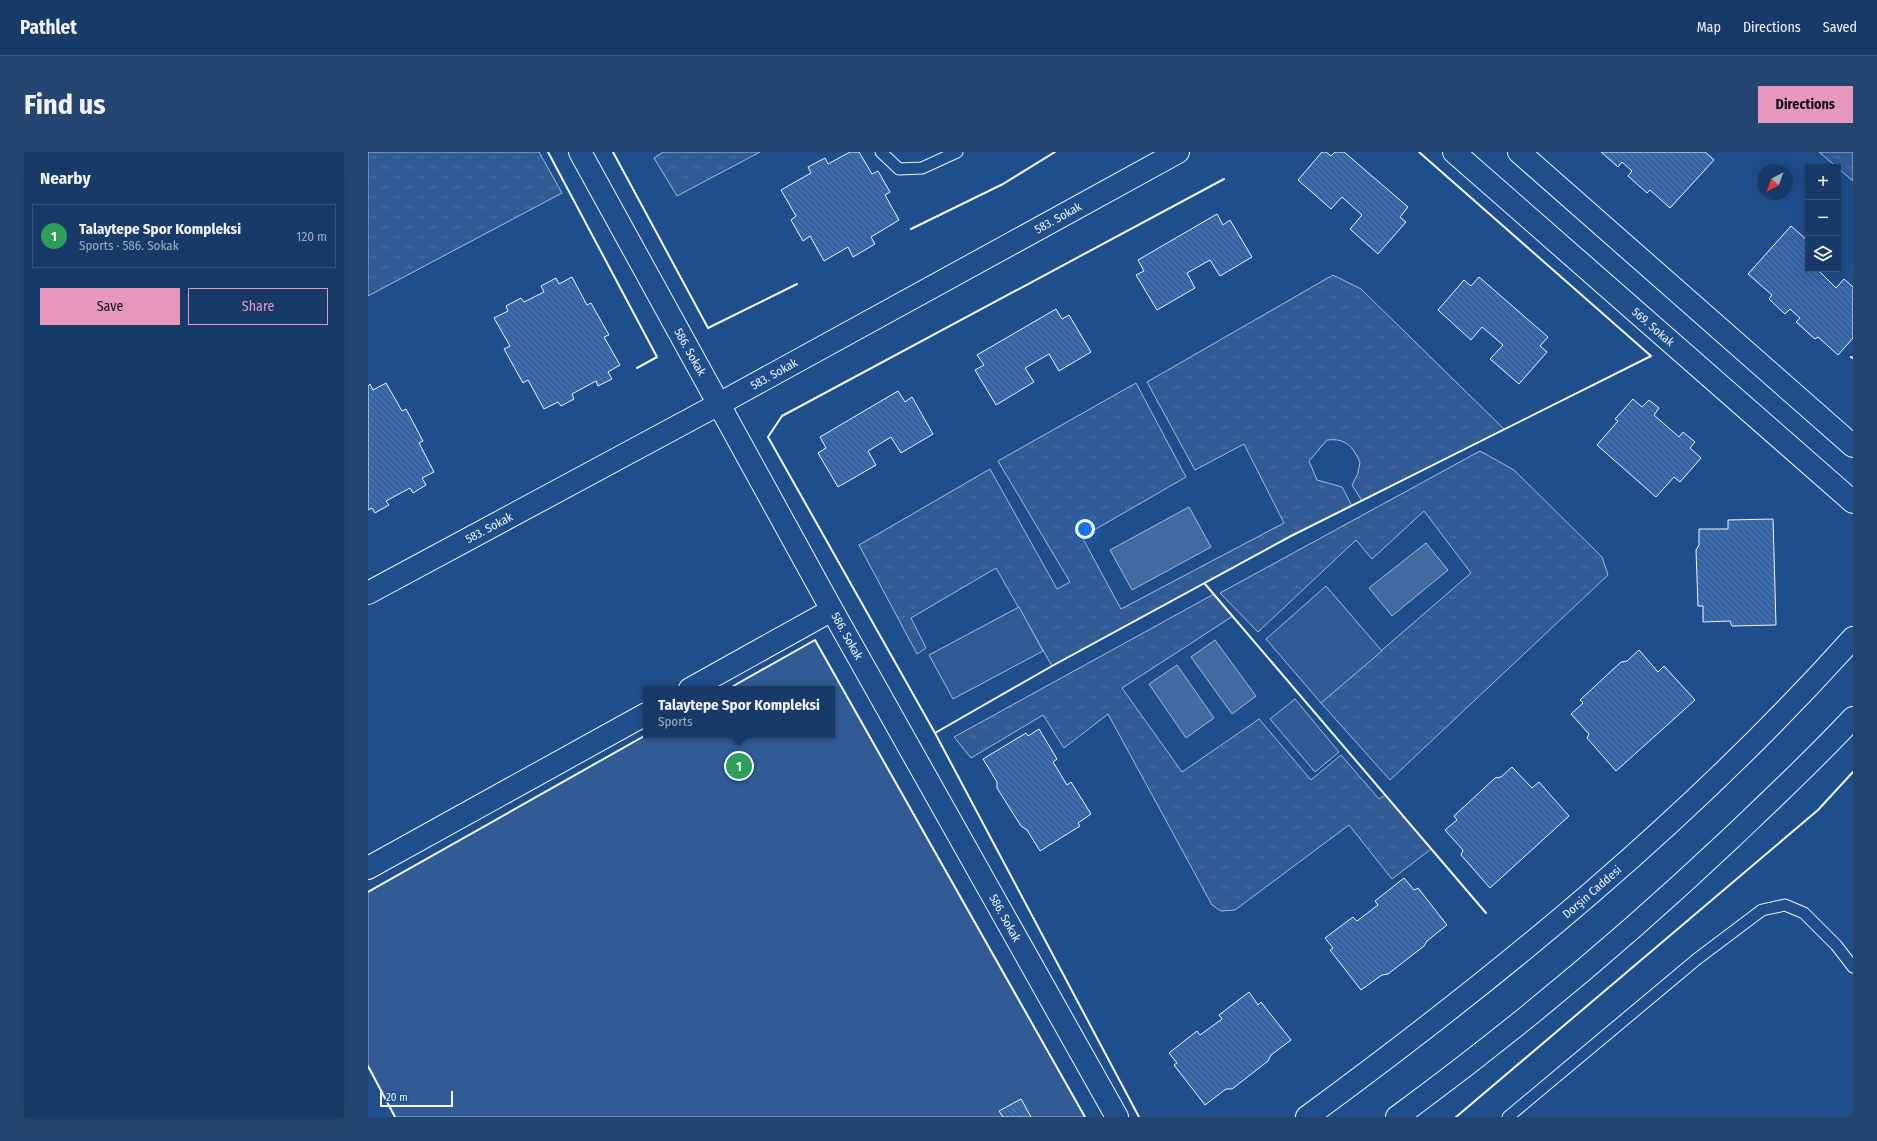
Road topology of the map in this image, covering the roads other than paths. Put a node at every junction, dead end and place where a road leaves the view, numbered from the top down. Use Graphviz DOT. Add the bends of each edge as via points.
graph roads {
  1 [pos="580,152"];
  2 [pos="882,152"];
  3 [pos="957,152"];
  4 [pos="1178,152"];
  5 [pos="1454,152"];
  6 [pos="1519,152"];
  7 [pos="719,404"];
  8 [pos="1853,446"];
  9 [pos="1853,502"];
  10 [pos="368,593"];
  11 [pos="832,610"];
  12 [pos="1853,638"];
  13 [pos="695,686"];
  14 [pos="643,716"];
  15 [pos="1853,718"];
  16 [pos="368,868"];
  17 [pos="1853,967"];
  18 [pos="1117,1117"];
  19 [pos="1307,1117"];
  20 [pos="1397,1117"];
  21 [pos="1508,1117"];
  1 -- 7 [label="street, 586. Sokak"];
  2 -- 3 [label="lane" via="899,169 922,168"];
  4 -- 7 [label="street, 583. Sokak"];
  5 -- 9 [label="street, 569. Sokak"];
  6 -- 8 [label="street"];
  7 -- 10 [label="street, 583. Sokak"];
  7 -- 11 [label="street, 586. Sokak"];
  11 -- 13 [label="street"];
  11 -- 18 [label="street, 586. Sokak"];
  12 -- 19 [label="street, Dorşin Caddesi" via="1803,694 1733,765 1582,902 1382,1062"];
  14 -- 16 [label="street"];
  15 -- 20 [label="street" via="1814,760 1675,890 1568,984 1465,1067"];
  17 -- 21 [label="lane" via="1836,945 1804,913 1785,905 1762,910 1697,959"];
}
